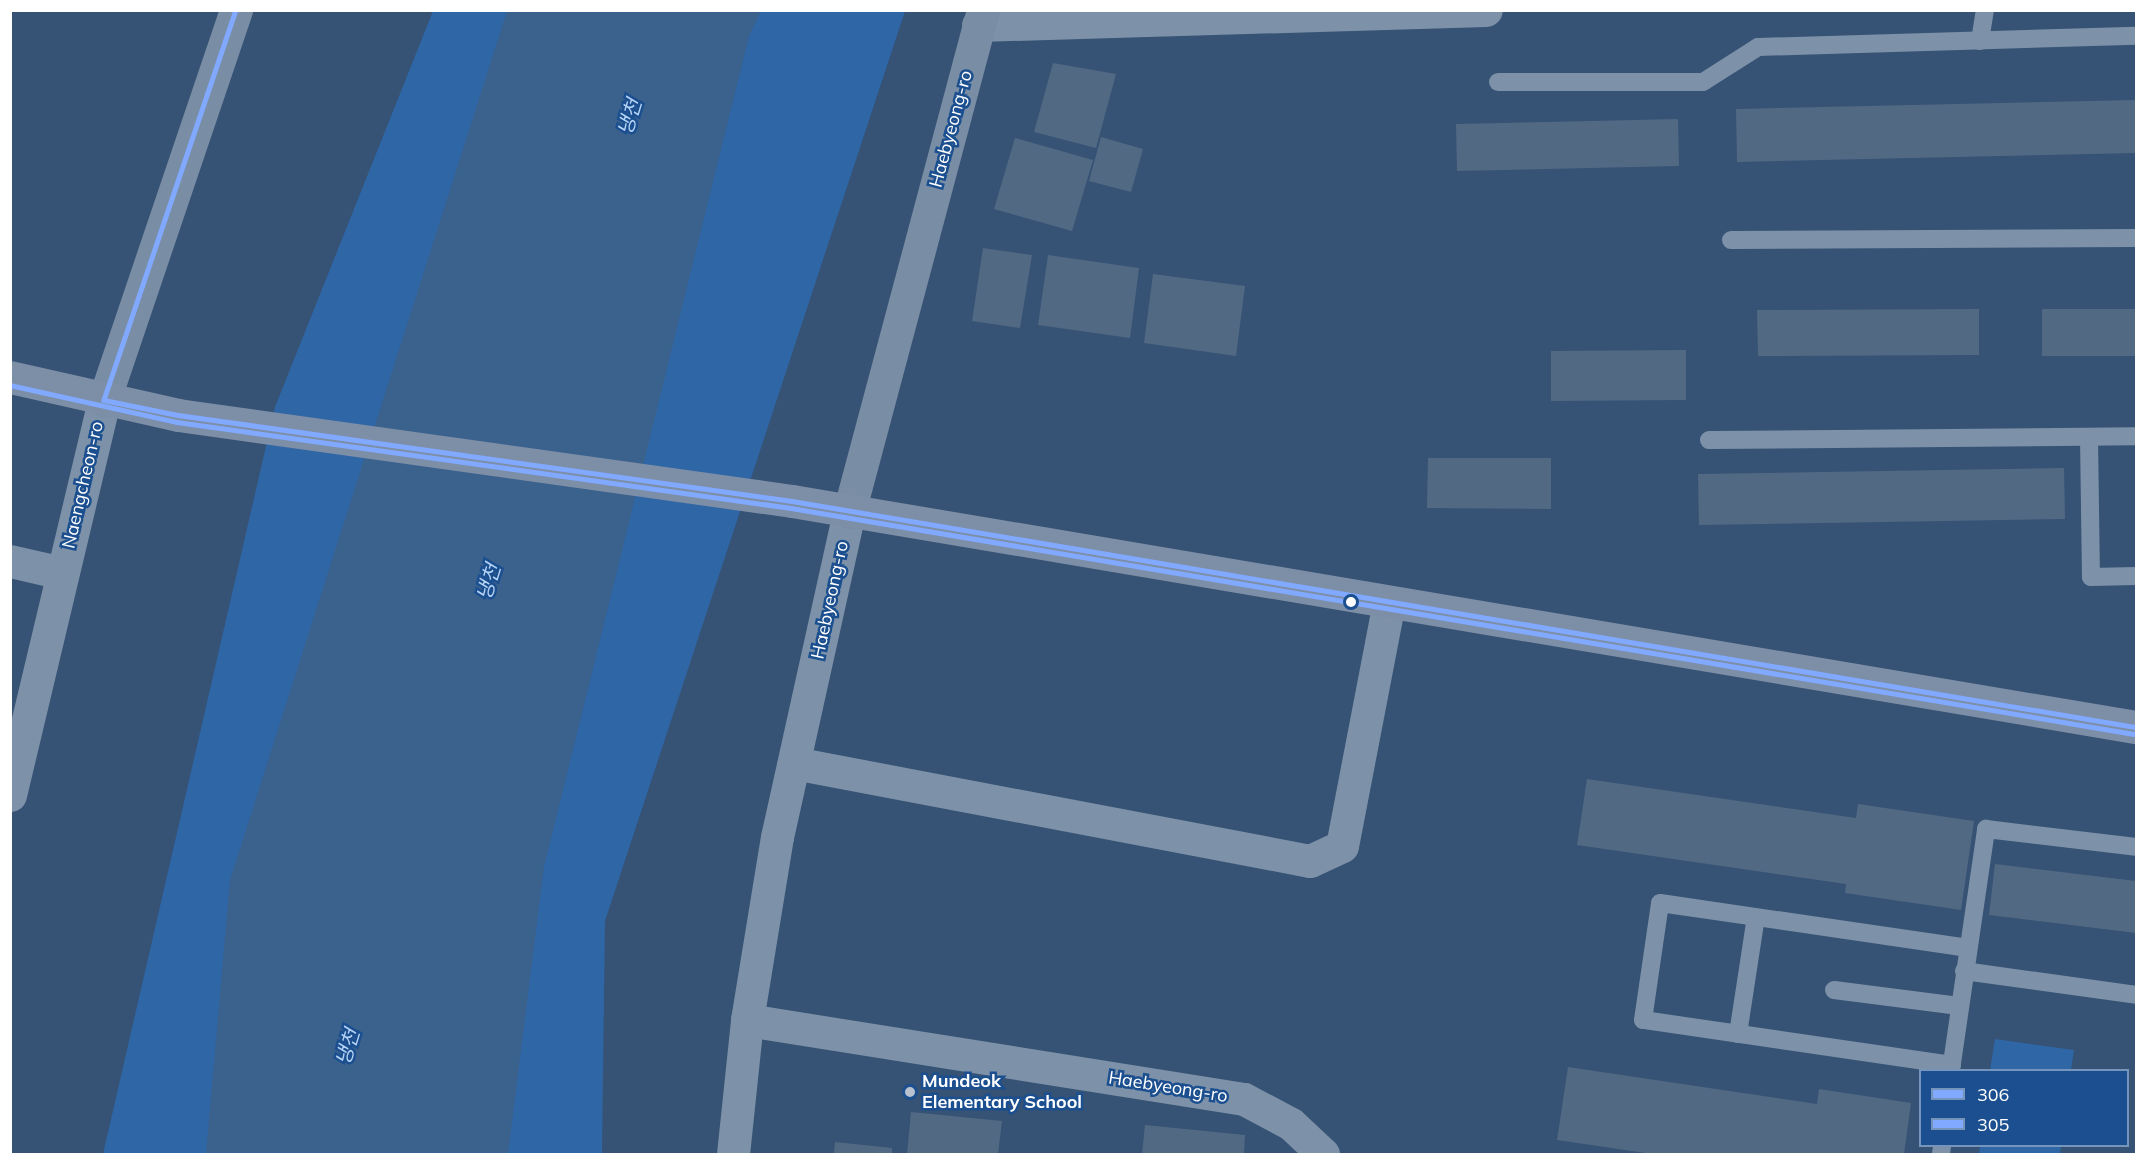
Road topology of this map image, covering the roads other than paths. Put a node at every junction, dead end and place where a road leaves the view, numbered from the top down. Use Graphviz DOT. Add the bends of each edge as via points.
graph roads {
  1 [pos="236,10"];
  2 [pos="1486,10"];
  3 [pos="1985,10"];
  4 [pos="1253,14"];
  5 [pos="980,18"];
  6 [pos="2136,36"];
  7 [pos="1980,41"];
  8 [pos="1498,82"];
  9 [pos="2136,238"];
  10 [pos="1731,240"];
  11 [pos="10,377"];
  12 [pos="104,399"];
  13 [pos="2136,436"];
  14 [pos="2088,437"];
  15 [pos="1709,440"];
  16 [pos="849,512"];
  17 [pos="10,561"];
  18 [pos="62,573"];
  19 [pos="2136,576"];
  20 [pos="1389,602"];
  21 [pos="2136,727"];
  22 [pos="794,763"];
  23 [pos="10,795"];
  24 [pos="2136,848"];
  25 [pos="1756,917"];
  26 [pos="1967,948"];
  27 [pos="1964,971"];
  28 [pos="1834,990"];
  29 [pos="2136,995"];
  30 [pos="1959,1006"];
  31 [pos="747,1020"];
  32 [pos="1738,1034"];
  33 [pos="1952,1068"];
  34 [pos="733,1155"];
  35 [pos="1323,1155"];
  1 -- 12 [label="main road, Naengcheon-ro"];
  2 -- 4 [label="street"];
  3 -- 7 [label="lane"];
  4 -- 5 [label="street"];
  5 -- 16 [label="main road, Haebyeong-ro"];
  6 -- 7 [label="lane"];
  7 -- 8 [label="lane" via="1758,47 1703,82"];
  9 -- 10 [label="lane"];
  11 -- 12 [label="main road"];
  12 -- 16 [label="main road" via="178,415"];
  12 -- 18 [label="street, Naengcheon-ro"];
  13 -- 14 [label="lane"];
  14 -- 15 [label="lane"];
  14 -- 19 [label="lane" via="2091,577"];
  16 -- 20 [label="main road"];
  16 -- 22 [label="street, Haebyeong-ro"];
  17 -- 18 [label="street"];
  18 -- 23 [label="street, Naengcheon-ro"];
  20 -- 21 [label="main road"];
  20 -- 22 [label="street" via="1342,846 1310,861"];
  22 -- 31 [label="street, Haebyeong-ro"];
  24 -- 26 [label="lane" via="1986,829"];
  25 -- 26 [label="lane"];
  25 -- 32 [label="lane"];
  25 -- 32 [label="lane" via="1660,903 1643,1020"];
  26 -- 27 [label="lane"];
  27 -- 29 [label="lane"];
  27 -- 30 [label="lane"];
  28 -- 30 [label="lane"];
  30 -- 33 [label="lane"];
  31 -- 34 [label="street, Haebyeong-ro"];
  31 -- 35 [label="street, Haebyeong-ro" via="1244,1099 1290,1124"];
  32 -- 33 [label="lane"];
}
